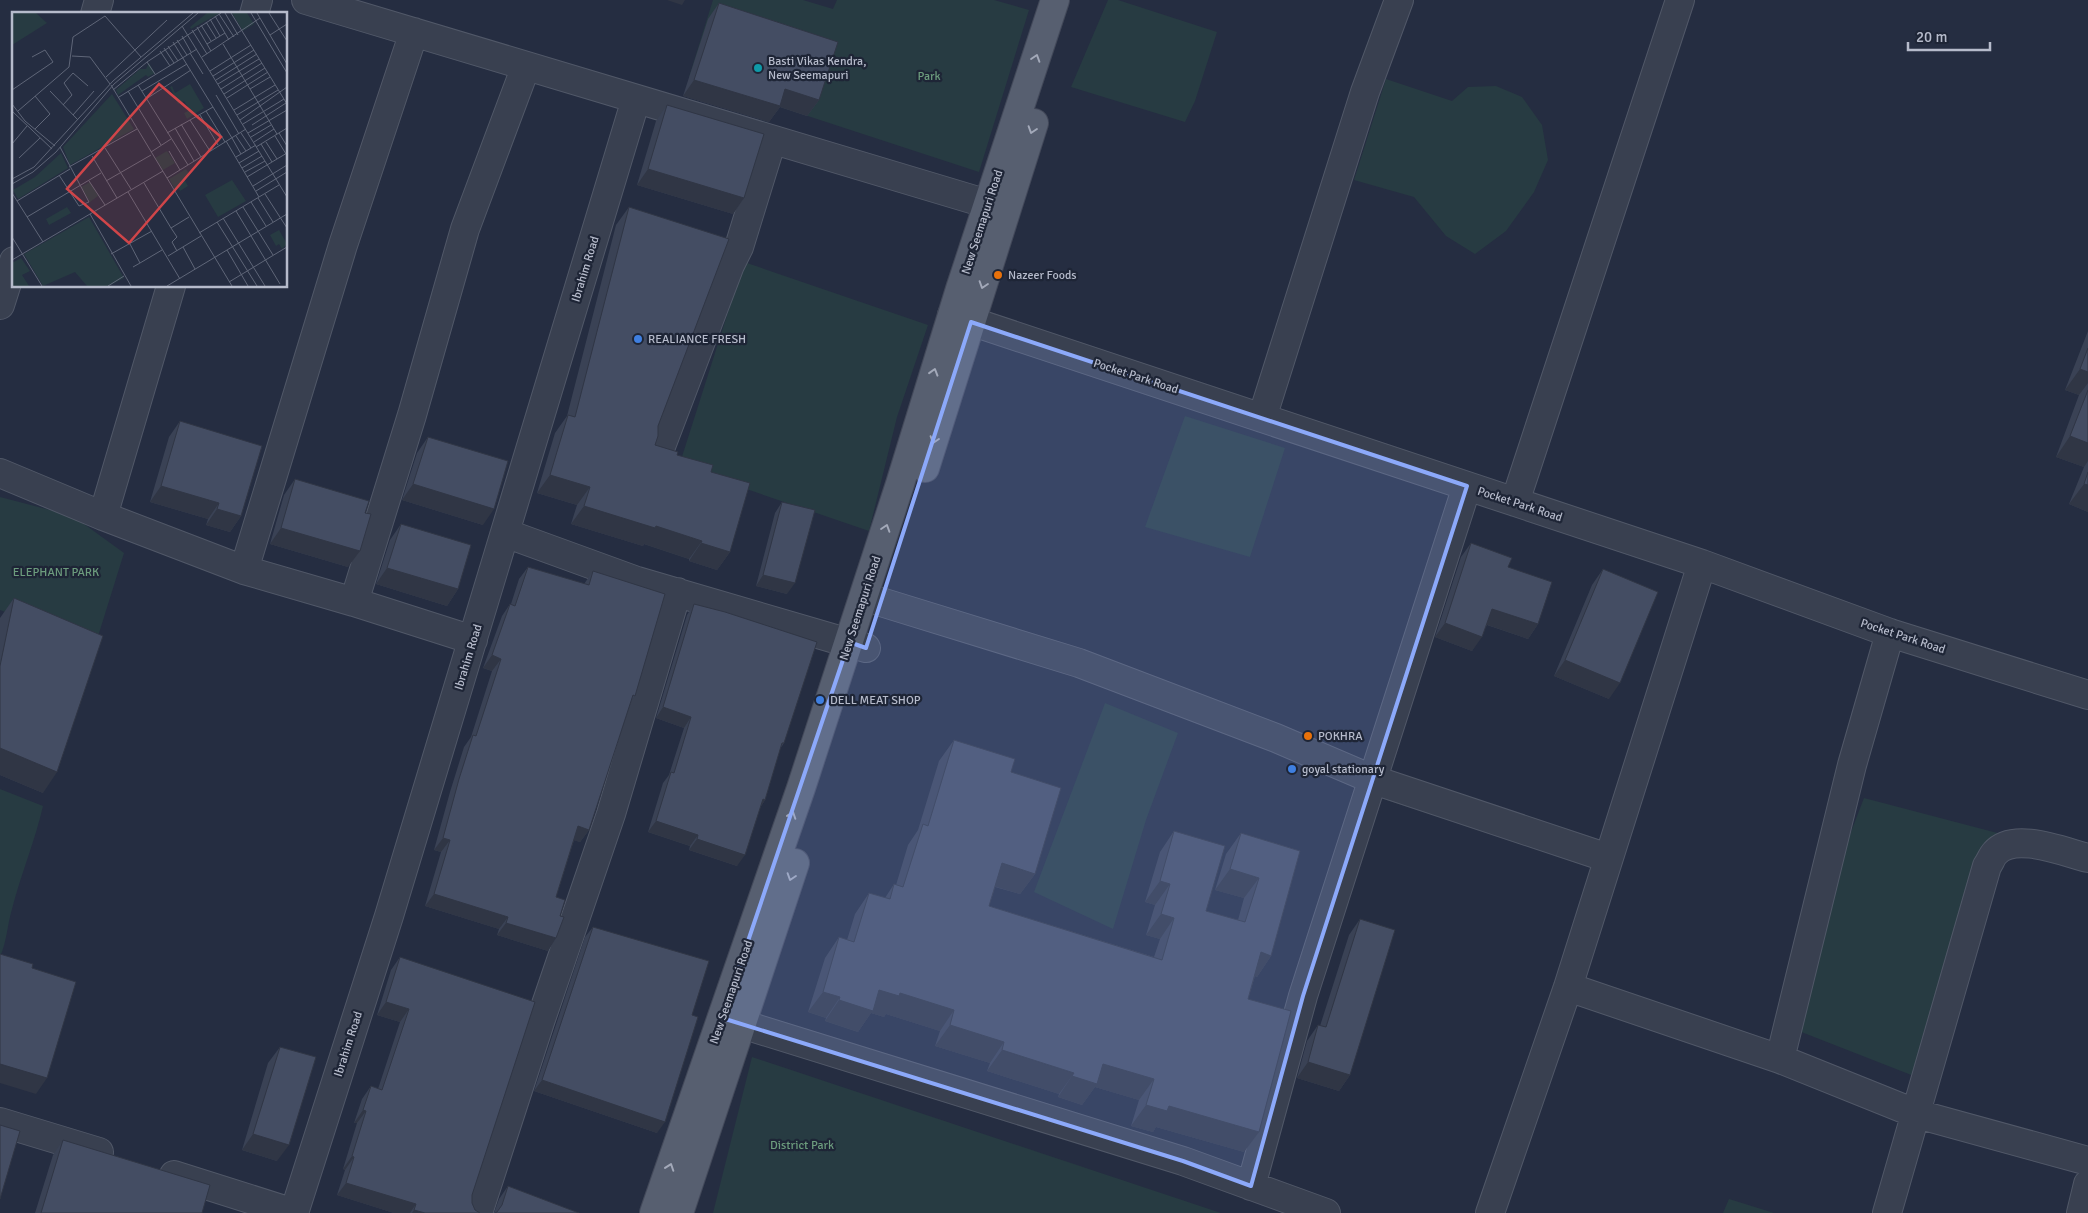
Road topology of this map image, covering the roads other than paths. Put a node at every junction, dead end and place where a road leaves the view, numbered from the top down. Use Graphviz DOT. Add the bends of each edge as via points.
graph roads {
  1 [pos="306,0"];
  2 [pos="1055,0"];
  3 [pos="1073,0"];
  4 [pos="1399,0"];
  5 [pos="1680,0"];
  6 [pos="414,32"];
  7 [pos="526,66"];
  8 [pos="636,99"];
  9 [pos="772,140"];
  10 [pos="988,204"];
  11 [pos="605,205"];
  12 [pos="632,213"];
  13 [pos="712,238"];
  14 [pos="738,247"];
  15 [pos="12,267"];
  16 [pos="171,288"];
  17 [pos="0,304"];
  18 [pos="962,318"];
  19 [pos="1262,418"];
  20 [pos="660,449"];
  21 [pos="0,473"];
  22 [pos="1467,486"];
  23 [pos="1515,502"];
  24 [pos="103,516"];
  25 [pos="505,533"];
  26 [pos="1702,564"];
  27 [pos="244,570"];
  28 [pos="677,592"];
  29 [pos="354,602"];
  30 [pos="881,602"];
  31 [pos="1890,633"];
  32 [pos="473,640"];
  33 [pos="858,645"];
  34 [pos="2088,695"];
  35 [pos="1374,780"];
  36 [pos="1608,858"];
  37 [pos="2088,858"];
  38 [pos="1568,987"];
  39 [pos="732,1021"];
  40 [pos="1780,1059"];
  41 [pos="1916,1114"];
  42 [pos="0,1122"];
  43 [pos="123,1160"];
  44 [pos="2088,1160"];
  45 [pos="152,1168"];
  46 [pos="2088,1184"];
  47 [pos="1251,1186"];
  48 [pos="294,1213"];
  49 [pos="478,1213"];
  50 [pos="654,1213"];
  51 [pos="679,1213"];
  52 [pos="1326,1213"];
  53 [pos="1490,1213"];
  54 [pos="1887,1213"];
  55 [pos="2081,1213"];
  1 -- 6 [label="street"];
  10 -- 2 [label="main road, New Seemapuri Road, one-way"];
  3 -- 18 [label="main road, New Seemapuri Road, one-way"];
  4 -- 19 [label="street" via="1365,92"];
  5 -- 23 [label="street"];
  6 -- 7 [label="street"];
  6 -- 27 [label="street" via="343,245"];
  7 -- 8 [label="street"];
  7 -- 29 [label="street" via="465,229"];
  8 -- 9 [label="street"];
  8 -- 11 [label="street, Ibrahim Road"];
  9 -- 10 [label="street"];
  9 -- 14 [label="street"];
  10 -- 18 [label="main road, New Seemapuri Road"];
  11 -- 12 [label="street"];
  11 -- 25 [label="street, Ibrahim Road"];
  13 -- 14 [label="street"];
  14 -- 20 [label="street"];
  15 -- 17 [label="street"];
  16 -- 24 [label="street"];
  18 -- 19 [label="street, Pocket Park Road"];
  18 -- 30 [label="main road, New Seemapuri Road, one-way"];
  33 -- 18 [label="main road, New Seemapuri Road, one-way" via="900,484"];
  19 -- 22 [label="street, Pocket Park Road"];
  21 -- 24 [label="street"];
  22 -- 23 [label="street, Pocket Park Road"];
  22 -- 35 [label="street"];
  23 -- 26 [label="street, Pocket Park Road"];
  24 -- 27 [label="street"];
  25 -- 28 [label="street" via="637,581"];
  25 -- 32 [label="street, Ibrahim Road"];
  26 -- 31 [label="street, Pocket Park Road"];
  26 -- 36 [label="street"];
  27 -- 29 [label="street"];
  28 -- 33 [label="street"];
  28 -- 49 [label="street" via="611,814"];
  29 -- 32 [label="street"];
  30 -- 33 [label="main road, New Seemapuri Road"];
  30 -- 35 [label="street" via="1079,663 1276,738"];
  31 -- 34 [label="street, Pocket Park Road"];
  31 -- 40 [label="street" via="1852,765"];
  32 -- 48 [label="street, Ibrahim Road"];
  33 -- 39 [label="main road, New Seemapuri Road"];
  35 -- 36 [label="street"];
  35 -- 47 [label="street" via="1303,996"];
  36 -- 38 [label="street"];
  37 -- 41 [label="street" via="2022,842 2009,844 1995,852 1987,866"];
  38 -- 40 [label="street"];
  38 -- 53 [label="street"];
  39 -- 47 [label="street" via="1174,1158"];
  50 -- 39 [label="main road, New Seemapuri Road, one-way"];
  39 -- 51 [label="main road, New Seemapuri Road"];
  40 -- 41 [label="street"];
  41 -- 44 [label="street"];
  41 -- 54 [label="street"];
  42 -- 43 [label="street"];
  45 -- 48 [label="street"];
  46 -- 55 [label="street"];
  47 -- 52 [label="street"];
}
